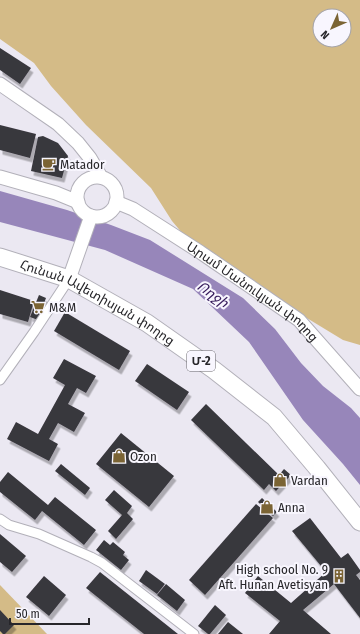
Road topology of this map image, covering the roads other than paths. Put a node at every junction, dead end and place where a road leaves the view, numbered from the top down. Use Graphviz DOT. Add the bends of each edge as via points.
graph roads {
  1 [pos="0,84"];
  2 [pos="0,177"];
  3 [pos="95,178"];
  4 [pos="78,196"];
  5 [pos="113,207"];
  6 [pos="91,217"];
  7 [pos="0,257"];
  8 [pos="71,273"];
  9 [pos="0,380"];
  10 [pos="360,390"];
  11 [pos="0,519"];
  12 [pos="360,522"];
  13 [pos="194,634"];
  1 -- 3 [label="street" via="58,124 78,142 90,158"];
  2 -- 4 [label="street" via="56,193"];
  3 -- 4 [label="street" via="83,183"];
  3 -- 5 [label="street" via="108,181 113,186 116,198"];
  4 -- 6 [label="street" via="83,212"];
  5 -- 6 [label="street" via="101,216"];
  5 -- 10 [label="street, Արամ Մանուկյան փողոց" via="133,209 299,320"];
  6 -- 8 [label="street"];
  7 -- 8 [label="highway, Հունան Ավետիսյան փողոց / Մ-2"];
  8 -- 9 [label="street"];
  8 -- 12 [label="highway, Հունան Ավետիսյան փողոց / Մ-2" via="214,370 274,417"];
  11 -- 13 [label="street" via="9,525 38,534 92,557"];
}
